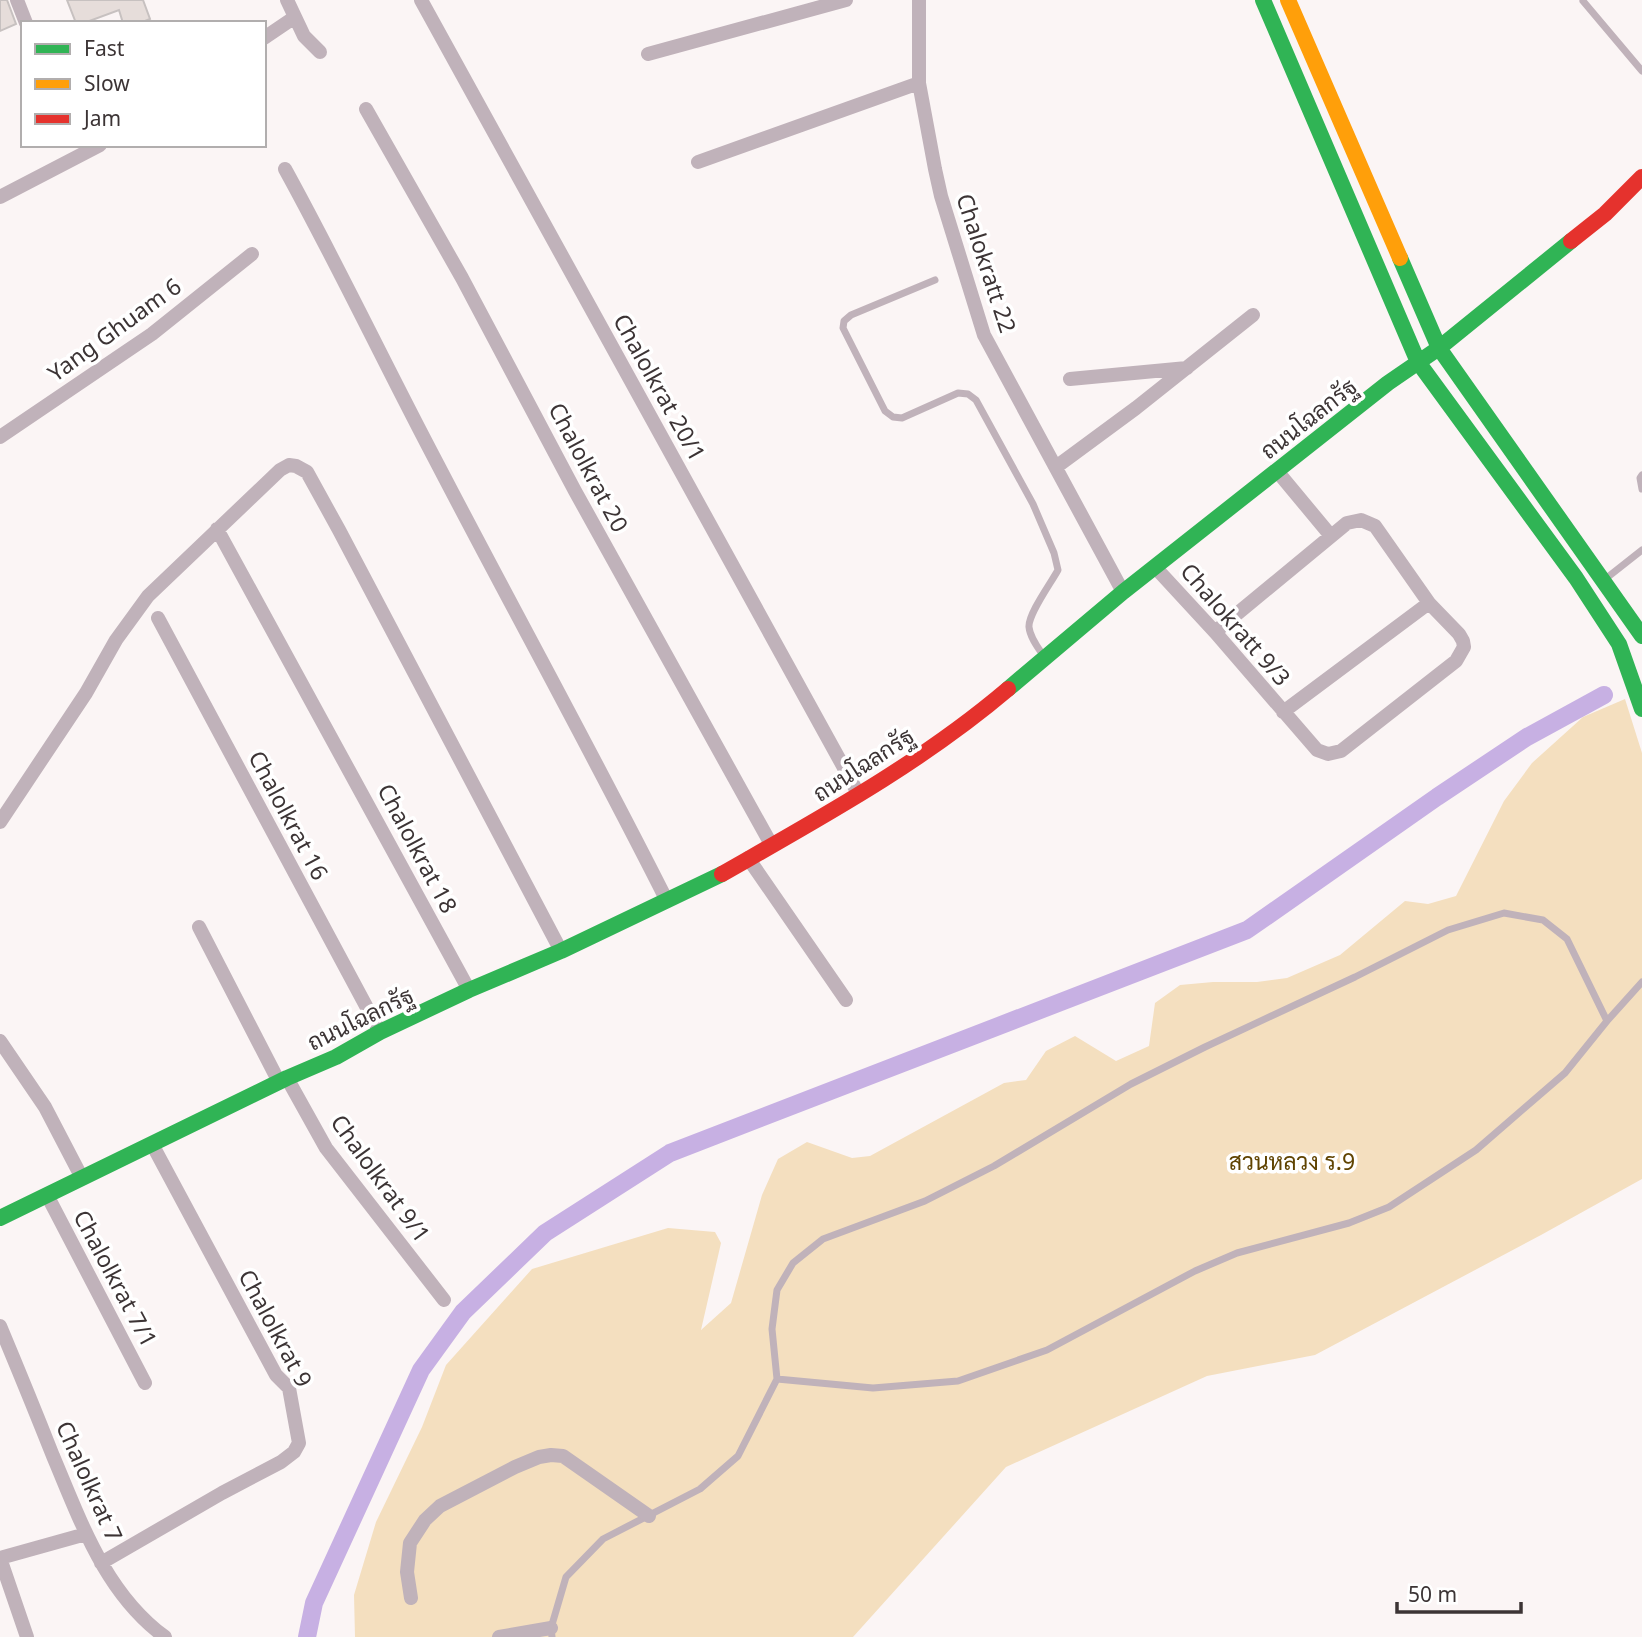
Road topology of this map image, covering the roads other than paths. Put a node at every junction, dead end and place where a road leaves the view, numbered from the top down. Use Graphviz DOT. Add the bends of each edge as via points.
graph roads {
  1 [pos="17,0"];
  2 [pos="287,0"];
  3 [pos="421,0"];
  4 [pos="846,0"];
  5 [pos="919,0"];
  6 [pos="1263,0"];
  7 [pos="1288,0"];
  8 [pos="1583,1"];
  9 [pos="295,17"];
  10 [pos="25,21"];
  11 [pos="266,37"];
  12 [pos="320,52"];
  13 [pos="648,54"];
  14 [pos="1642,71"];
  15 [pos="919,83"];
  16 [pos="366,109"];
  17 [pos="78,151"];
  18 [pos="698,162"];
  19 [pos="285,169"];
  20 [pos="1641,182"];
  21 [pos="0,197"];
  22 [pos="252,254"];
  23 [pos="935,280"];
  24 [pos="1253,315"];
  25 [pos="1438,348"];
  26 [pos="1418,362"];
  27 [pos="1187,368"];
  28 [pos="1070,379"];
  29 [pos="0,437"];
  30 [pos="1056,467"];
  31 [pos="1277,471"];
  32 [pos="1642,475"];
  33 [pos="1642,489"];
  34 [pos="217,529"];
  35 [pos="1331,536"];
  36 [pos="1642,550"];
  37 [pos="1155,567"];
  38 [pos="1604,580"];
  39 [pos="1123,592"];
  40 [pos="1429,603"];
  41 [pos="158,618"];
  42 [pos="1215,632"];
  43 [pos="1642,636"];
  44 [pos="1045,658"];
  45 [pos="1642,709"];
  46 [pos="1283,712"];
  47 [pos="859,795"];
  48 [pos="0,822"];
  49 [pos="772,846"];
  50 [pos="748,858"];
  51 [pos="667,901"];
  52 [pos="199,927"];
  53 [pos="561,951"];
  54 [pos="1642,982"];
  55 [pos="469,990"];
  56 [pos="846,1000"];
  57 [pos="1607,1021"];
  58 [pos="380,1032"];
  59 [pos="0,1041"];
  60 [pos="283,1080"];
  61 [pos="152,1144"];
  62 [pos="82,1178"];
  63 [pos="47,1195"];
  64 [pos="0,1218"];
  65 [pos="444,1300"];
  66 [pos="0,1326"];
  67 [pos="777,1379"];
  68 [pos="145,1383"];
  69 [pos="649,1516"];
  70 [pos="86,1534"];
  71 [pos="0,1558"];
  72 [pos="101,1563"];
  73 [pos="411,1598"];
  74 [pos="551,1632"];
  75 [pos="157,1634"];
  76 [pos="27,1637"];
  77 [pos="499,1637"];
  1 -- 10 [label="street"];
  2 -- 9 [label="street"];
  3 -- 47 [label="street, Chalolkrat 20/1"];
  4 -- 13 [label="street"];
  5 -- 15 [label="street, Chalokratt 22"];
  6 -- 26 [label="street"];
  7 -- 25 [label="street"];
  8 -- 14 [label="lane"];
  9 -- 11 [label="street"];
  9 -- 12 [label="street" via="304,36"];
  15 -- 18 [label="street"];
  15 -- 30 [label="street, Chalokratt 22" via="938,184 984,335"];
  16 -- 49 [label="street, Chalolkrat 20"];
  17 -- 21 [label="street"];
  19 -- 51 [label="street"];
  20 -- 25 [label="street, ถนนโฉลกรัฐ"];
  22 -- 29 [label="street, Yang Ghuam 6" via="142,341"];
  23 -- 44 [label="lane" via="851,314 843,328 885,411 893,417 902,418 958,393 976,400 1054,553 1058,570 1029,624"];
  24 -- 27 [label="street"];
  25 -- 26 [label="street, ถนนโฉลกรัฐ"];
  25 -- 38 [label="street"];
  26 -- 31 [label="street, ถนนโฉลกรัฐ"];
  26 -- 45 [label="street" via="1619,644"];
  27 -- 28 [label="street"];
  27 -- 30 [label="street"];
  30 -- 39 [label="street, Chalokratt 22"];
  31 -- 35 [label="street"];
  31 -- 37 [label="street, ถนนโฉลกรัฐ"];
  32 -- 33 [label="lane"];
  34 -- 48 [label="street" via="148,596"];
  34 -- 53 [label="street" via="280,470 289,465 307,472"];
  34 -- 55 [label="street, Chalolkrat 18"];
  35 -- 40 [label="street" via="1348,523 1362,520 1375,526"];
  35 -- 42 [label="street"];
  36 -- 38 [label="lane"];
  37 -- 39 [label="street, ถนนโฉลกรัฐ"];
  37 -- 42 [label="street, Chalokratt 9/3"];
  38 -- 43 [label="street"];
  39 -- 44 [label="street, ถนนโฉลกรัฐ"];
  40 -- 46 [label="street"];
  40 -- 46 [label="street, Chalokratt 9/3" via="1460,634 1461,654 1341,751 1328,754 1317,750"];
  41 -- 58 [label="street, Chalolkrat 16"];
  42 -- 46 [label="street, Chalokratt 9/3"];
  44 -- 47 [label="street, ถนนโฉลกรัฐ" via="974,718"];
  47 -- 49 [label="street, ถนนโฉลกรัฐ"];
  49 -- 50 [label="street, ถนนโฉลกรัฐ"];
  50 -- 51 [label="street, ถนนโฉลกรัฐ"];
  50 -- 56 [label="street"];
  51 -- 53 [label="street, ถนนโฉลกรัฐ"];
  52 -- 60 [label="street, Chalolkrat 9/1"];
  53 -- 55 [label="street, ถนนโฉลกรัฐ"];
  54 -- 57 [label="lane"];
  55 -- 58 [label="street, ถนนโฉลกรัฐ"];
  57 -- 67 [label="lane" via="1565,1073 1476,1150 1389,1207 1349,1223 1237,1253 1047,1350 958,1381 873,1388"];
  57 -- 67 [label="lane" via="1567,939 1543,920 1504,913 1448,930 1131,1084 994,1166 925,1201 823,1239 793,1263 777,1290 772,1329"];
  58 -- 60 [label="street, ถนนโฉลกรัฐ"];
  59 -- 62 [label="street" via="45,1107"];
  60 -- 61 [label="street, ถนนโฉลกรัฐ"];
  60 -- 65 [label="street, Chalolkrat 9/1" via="326,1148"];
  61 -- 62 [label="street, ถนนโฉลกรัฐ"];
  61 -- 72 [label="street, Chalolkrat 9" via="276,1375 289,1388 299,1443 281,1462"];
  62 -- 63 [label="street, ถนนโฉลกรัฐ"];
  63 -- 64 [label="street, ถนนโฉลกรัฐ"];
  63 -- 68 [label="street, Chalolkrat 7/1"];
  66 -- 70 [label="street, Chalolkrat 7"];
  67 -- 69 [label="lane" via="738,1456 700,1489"];
  69 -- 73 [label="street" via="563,1456 539,1457 440,1506 425,1520 410,1543 407,1572"];
  69 -- 74 [label="lane" via="603,1539 566,1577"];
  70 -- 71 [label="street"];
  70 -- 72 [label="street, Chalolkrat 7"];
  71 -- 76 [label="street"];
  72 -- 75 [label="street, Chalolkrat 7" via="121,1595"];
  74 -- 77 [label="street"];
}
